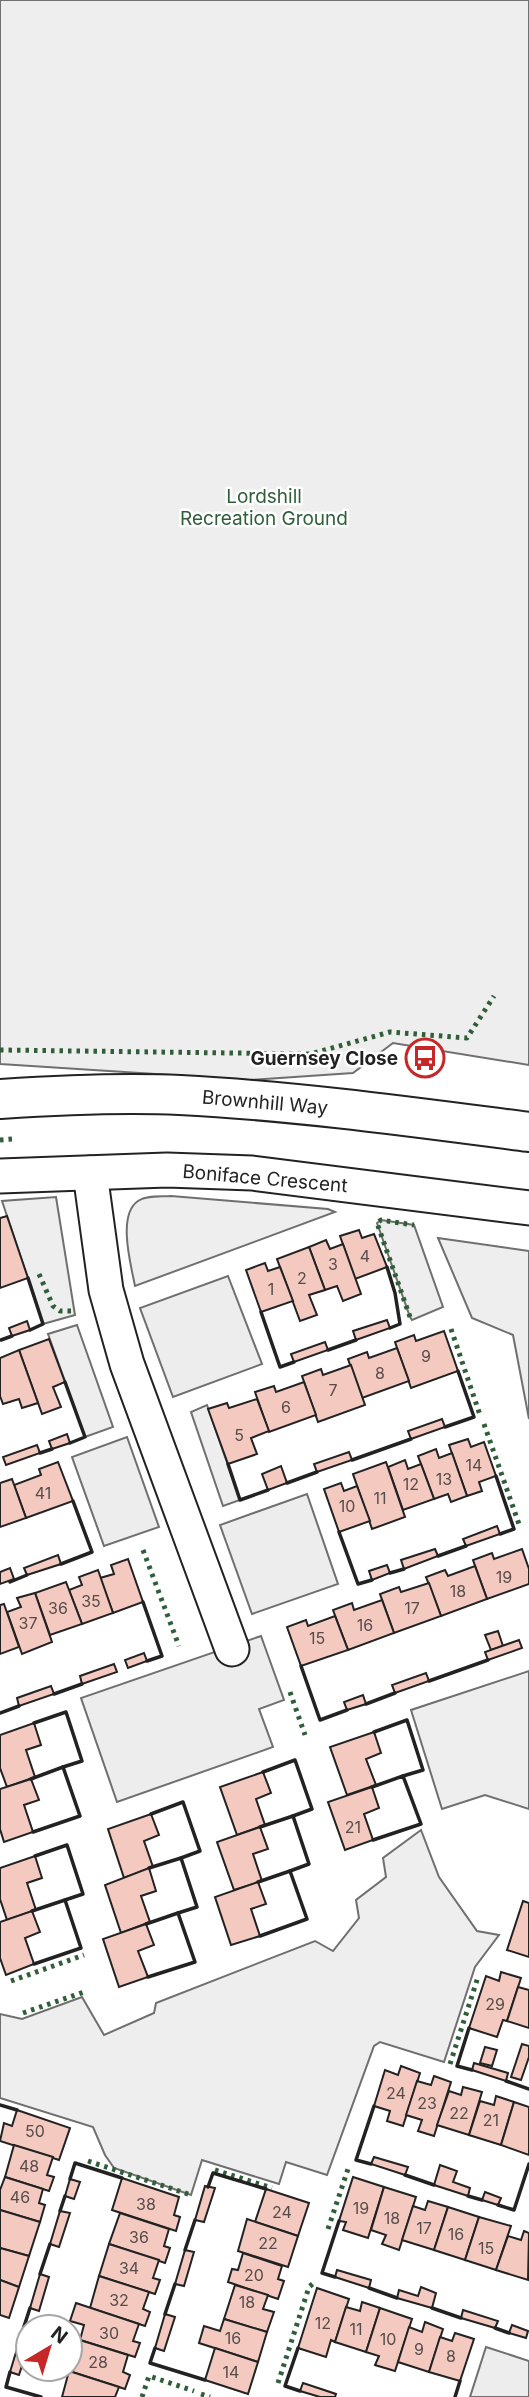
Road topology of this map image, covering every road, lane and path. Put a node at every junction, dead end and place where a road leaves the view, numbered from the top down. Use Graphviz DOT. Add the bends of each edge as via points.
graph roads {
  1 [pos="0,1099"];
  2 [pos="529,1132"];
  3 [pos="90,1172"];
  4 [pos="0,1176"];
  5 [pos="529,1208"];
  6 [pos="232,1649"];
  1 -- 2 [label="street, Brownhill Way" via="179,1095 306,1104"];
  3 -- 4 [label="street, Boniface Crescent"];
  3 -- 5 [label="street, Boniface Crescent" via="252,1173"];
  3 -- 6 [label="street" via="106,1290 120,1341"];
}
